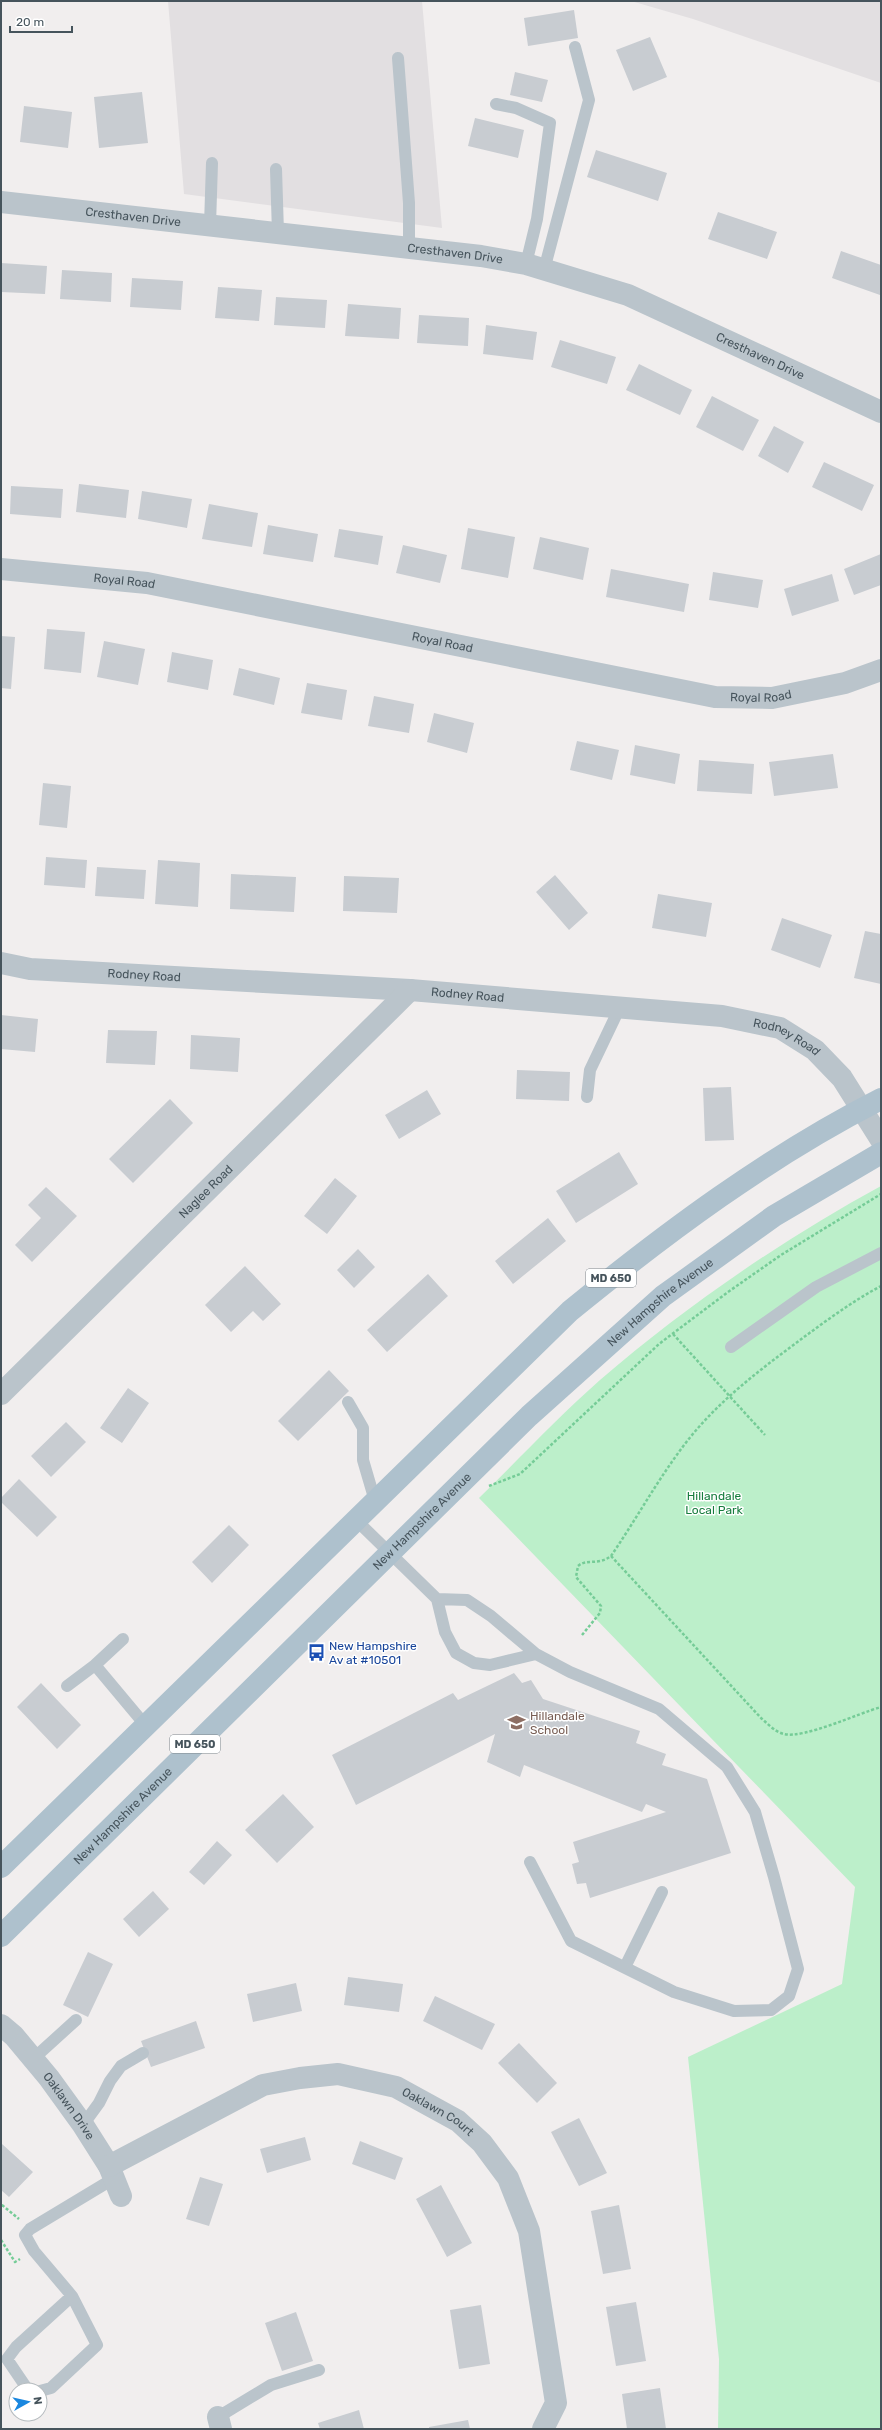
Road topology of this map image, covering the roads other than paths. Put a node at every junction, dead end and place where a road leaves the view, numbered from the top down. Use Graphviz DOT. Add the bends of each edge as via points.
graph roads {
  1 [pos="574,47"];
  2 [pos="398,58"];
  3 [pos="496,104"];
  4 [pos="212,163"];
  5 [pos="276,169"];
  6 [pos="1,202"];
  7 [pos="210,225"];
  8 [pos="278,233"];
  9 [pos="409,248"];
  10 [pos="535,267"];
  11 [pos="881,412"];
  12 [pos="1,569"];
  13 [pos="881,670"];
  14 [pos="1,963"];
  15 [pos="410,990"];
  16 [pos="620,1007"];
  17 [pos="587,1097"];
  18 [pos="872,1104"];
  19 [pos="881,1140"];
  20 [pos="881,1153"];
  21 [pos="881,1253"];
  22 [pos="731,1347"];
  23 [pos="1,1394"];
  24 [pos="348,1402"];
  25 [pos="375,1501"];
  26 [pos="356,1520"];
  27 [pos="390,1552"];
  28 [pos="437,1599"];
  29 [pos="123,1639"];
  30 [pos="536,1654"];
  31 [pos="95,1665"];
  32 [pos="67,1686"];
  33 [pos="146,1726"];
  34 [pos="530,1862"];
  35 [pos="1,1867"];
  36 [pos="662,1892"];
  37 [pos="1,1936"];
  38 [pos="625,1967"];
  39 [pos="76,2020"];
  40 [pos="1,2025"];
  41 [pos="142,2053"];
  42 [pos="33,2059"];
  43 [pos="83,2126"];
  44 [pos="114,2180"];
  45 [pos="72,2296"];
  46 [pos="319,2370"];
  47 [pos="23,2382"];
  48 [pos="48,2389"];
  49 [pos="220,2423"];
  50 [pos="544,2429"];
  1 -- 10 [label="lane" via="589,100"];
  2 -- 9 [label="lane" via="409,203"];
  3 -- 10 [label="lane" via="516,108 550,123 537,219"];
  4 -- 7 [label="lane"];
  5 -- 8 [label="lane"];
  6 -- 7 [label="street, Cresthaven Drive"];
  7 -- 8 [label="street, Cresthaven Drive"];
  8 -- 9 [label="street, Cresthaven Drive"];
  9 -- 10 [label="street, Cresthaven Drive" via="482,256"];
  10 -- 11 [label="street, Cresthaven Drive" via="628,295"];
  12 -- 13 [label="street, Royal Road" via="147,583 715,697 772,698 846,683"];
  14 -- 15 [label="street, Rodney Road" via="30,969"];
  15 -- 16 [label="street, Rodney Road"];
  15 -- 23 [label="street, Naglee Road"];
  16 -- 17 [label="lane" via="590,1070"];
  16 -- 18 [label="street, Rodney Road" via="722,1016 780,1028 815,1050"];
  18 -- 19 [label="street, Rodney Road"];
  18 -- 25 [label="main road, MD 650" via="791,1149 631,1262 570,1311"];
  20 -- 27 [label="main road, New Hampshire Avenue / MD 650" via="774,1216 663,1296 530,1416"];
  21 -- 22 [label="lane" via="816,1287"];
  24 -- 25 [label="lane" via="363,1428 363,1460"];
  25 -- 26 [label="main road, MD 650"];
  26 -- 27 [label="lane"];
  26 -- 33 [label="main road, MD 650"];
  27 -- 28 [label="lane"];
  27 -- 37 [label="main road, New Hampshire Avenue / MD 650"];
  28 -- 30 [label="lane" via="467,1600 491,1616"];
  28 -- 30 [label="lane" via="445,1632 456,1653 474,1663 490,1665"];
  29 -- 31 [label="lane"];
  30 -- 38 [label="lane" via="570,1672 659,1709 726,1767 755,1812 798,1969 789,1996 771,2010 734,2011 674,1992"];
  31 -- 32 [label="lane"];
  31 -- 33 [label="lane"];
  33 -- 35 [label="main road, MD 650"];
  34 -- 38 [label="lane" via="571,1941"];
  36 -- 38 [label="lane"];
  39 -- 42 [label="lane"];
  40 -- 42 [label="street, Oaklawn Drive"];
  41 -- 43 [label="lane" via="122,2066"];
  42 -- 43 [label="street, Oaklawn Drive"];
  43 -- 44 [label="street, Oaklawn Drive"];
  44 -- 45 [label="lane" via="30,2229 25,2235"];
  44 -- 50 [label="street, Oaklawn Court" via="263,2085 300,2078 338,2074 396,2087 458,2121 482,2143 508,2178 529,2231 556,2402"];
  45 -- 47 [label="lane" via="7,2358"];
  45 -- 48 [label="lane" via="96,2345"];
  46 -- 49 [label="lane" via="271,2385"];
}
